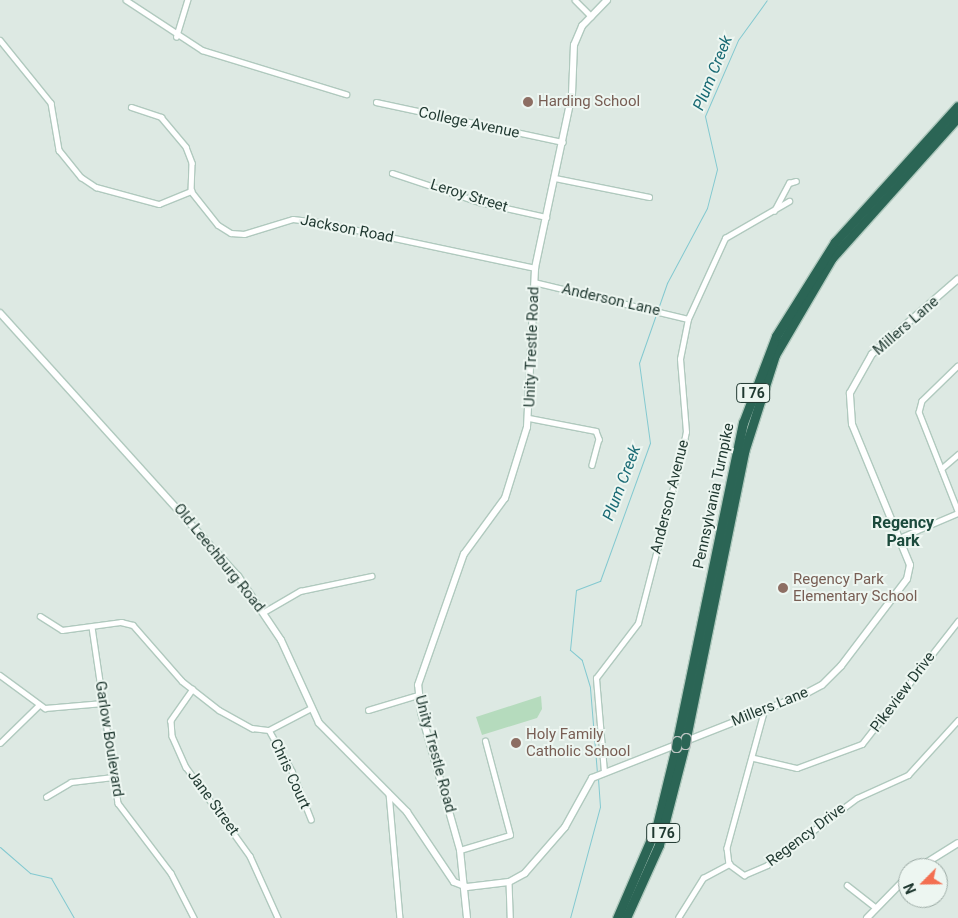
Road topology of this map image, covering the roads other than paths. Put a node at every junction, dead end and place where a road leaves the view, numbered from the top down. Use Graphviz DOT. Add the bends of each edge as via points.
graph roads {
  1 [pos="126,0"];
  2 [pos="187,0"];
  3 [pos="575,0"];
  4 [pos="608,0"];
  5 [pos="591,16"];
  6 [pos="176,37"];
  7 [pos="0,40"];
  8 [pos="346,94"];
  9 [pos="376,102"];
  10 [pos="958,106"];
  11 [pos="132,107"];
  12 [pos="958,117"];
  13 [pos="563,142"];
  14 [pos="392,173"];
  15 [pos="555,178"];
  16 [pos="796,181"];
  17 [pos="191,191"];
  18 [pos="649,197"];
  19 [pos="789,201"];
  20 [pos="773,212"];
  21 [pos="546,216"];
  22 [pos="535,268"];
  23 [pos="958,279"];
  24 [pos="534,282"];
  25 [pos="0,313"];
  26 [pos="688,319"];
  27 [pos="958,366"];
  28 [pos="529,418"];
  29 [pos="958,454"];
  30 [pos="592,465"];
  31 [pos="941,469"];
  32 [pos="958,512"];
  33 [pos="899,538"];
  34 [pos="371,576"];
  35 [pos="264,612"];
  36 [pos="40,616"];
  37 [pos="958,621"];
  38 [pos="92,627"];
  39 [pos="0,674"];
  40 [pos="193,689"];
  41 [pos="418,695"];
  42 [pos="103,702"];
  43 [pos="39,705"];
  44 [pos="310,708"];
  45 [pos="765,709"];
  46 [pos="368,710"];
  47 [pos="958,720"];
  48 [pos="268,730"];
  49 [pos="484,741"];
  50 [pos="681,742"];
  51 [pos="0,743"];
  52 [pos="754,758"];
  53 [pos="599,774"];
  54 [pos="112,777"];
  55 [pos="390,792"];
  56 [pos="46,797"];
  57 [pos="311,819"];
  58 [pos="958,843"];
  59 [pos="460,850"];
  60 [pos="934,858"];
  61 [pos="729,864"];
  62 [pos="509,882"];
  63 [pos="847,885"];
  64 [pos="898,885"];
  65 [pos="467,887"];
  66 [pos="875,907"];
  67 [pos="194,918"];
  68 [pos="278,918"];
  69 [pos="400,918"];
  70 [pos="467,918"];
  71 [pos="510,918"];
  72 [pos="618,918"];
  73 [pos="626,918"];
  74 [pos="678,918"];
  75 [pos="867,918"];
  1 -- 6 [label="street"];
  2 -- 6 [label="street"];
  3 -- 5 [label="street"];
  4 -- 5 [label="street, Unity Trestle Road"];
  5 -- 13 [label="street, Unity Trestle Road" via="576,38"];
  6 -- 8 [label="street" via="202,50"];
  7 -- 17 [label="street" via="51,103 59,150 81,177 96,187 159,204"];
  9 -- 13 [label="street, College Avenue"];
  10 -- 50 [label="highway, Pennsylvania Turnpike / I 76" via="829,249 776,336 743,423"];
  11 -- 17 [label="street" via="161,117 186,147 192,163"];
  12 -- 50 [label="highway, Pennsylvania Turnpike / I 76" via="832,258 775,355 744,452"];
  13 -- 15 [label="street, Unity Trestle Road"];
  14 -- 21 [label="street, Leroy Street" via="479,202"];
  15 -- 18 [label="street"];
  15 -- 21 [label="street, Unity Trestle Road"];
  16 -- 20 [label="street" via="785,187"];
  17 -- 22 [label="street, Jackson Road" via="218,225 231,234 244,234 292,219 319,222"];
  19 -- 20 [label="street, Anderson Avenue"];
  20 -- 26 [label="street, Anderson Avenue" via="725,238"];
  21 -- 22 [label="street, Unity Trestle Road"];
  22 -- 24 [label="street, Unity Trestle Road"];
  23 -- 33 [label="street, Millers Lane" via="872,354 850,393 852,424"];
  24 -- 26 [label="street, Anderson Lane"];
  24 -- 28 [label="street, Unity Trestle Road"];
  25 -- 35 [label="street, Old Leechburg Road" via="166,493"];
  26 -- 53 [label="street, Anderson Avenue" via="680,359 686,432 681,458 638,623 596,678"];
  27 -- 31 [label="street" via="920,406 920,418"];
  28 -- 30 [label="street" via="596,431 599,439"];
  28 -- 41 [label="street, Unity Trestle Road" via="505,498 464,554 421,672"];
  29 -- 31 [label="street"];
  31 -- 32 [label="street"];
  32 -- 33 [label="street"];
  33 -- 45 [label="street, Millers Lane" via="910,565 907,579 841,666 822,685"];
  34 -- 35 [label="street" via="300,591"];
  35 -- 44 [label="street, Old Leechburg Road" via="288,652"];
  36 -- 38 [label="street" via="62,630"];
  37 -- 52 [label="street, Pikeview Drive" via="862,744 797,768"];
  38 -- 40 [label="street" via="133,625 167,667"];
  38 -- 42 [label="street, Garlow Boulevard"];
  39 -- 43 [label="street"];
  40 -- 48 [label="street" via="242,724"];
  40 -- 68 [label="street, Jane Street" via="171,721 172,736 186,767 250,856"];
  41 -- 46 [label="street"];
  41 -- 59 [label="street, Unity Trestle Road"];
  42 -- 43 [label="street" via="56,708"];
  42 -- 54 [label="street, Garlow Boulevard"];
  43 -- 51 [label="street"];
  44 -- 48 [label="street"];
  44 -- 55 [label="street, Old Leechburg Road" via="326,731"];
  45 -- 52 [label="street"];
  45 -- 53 [label="street, Millers Lane"];
  47 -- 61 [label="street, Regency Drive" via="908,775 857,798 767,865 744,874"];
  48 -- 57 [label="street, Chris Court" via="292,771"];
  49 -- 59 [label="street" via="510,835"];
  50 -- 72 [label="highway, Pennsylvania Turnpike / I 76" via="657,825"];
  50 -- 73 [label="highway, Pennsylvania Turnpike / I 76" via="659,845"];
  52 -- 61 [label="street" via="727,848"];
  53 -- 62 [label="street" via="551,844 525,873"];
  54 -- 56 [label="street" via="72,782"];
  54 -- 67 [label="street, Garlow Boulevard" via="121,808 174,877"];
  55 -- 65 [label="street, Old Leechburg Road" via="454,882"];
  55 -- 69 [label="street"];
  58 -- 60 [label="street"];
  59 -- 65 [label="street, Unity Trestle Road"];
  61 -- 74 [label="street" via="703,878"];
  62 -- 65 [label="street"];
  62 -- 71 [label="street"];
  63 -- 66 [label="street"];
  64 -- 66 [label="street"];
  65 -- 70 [label="street, Unity Trestle Road"];
  66 -- 75 [label="street"];
}
